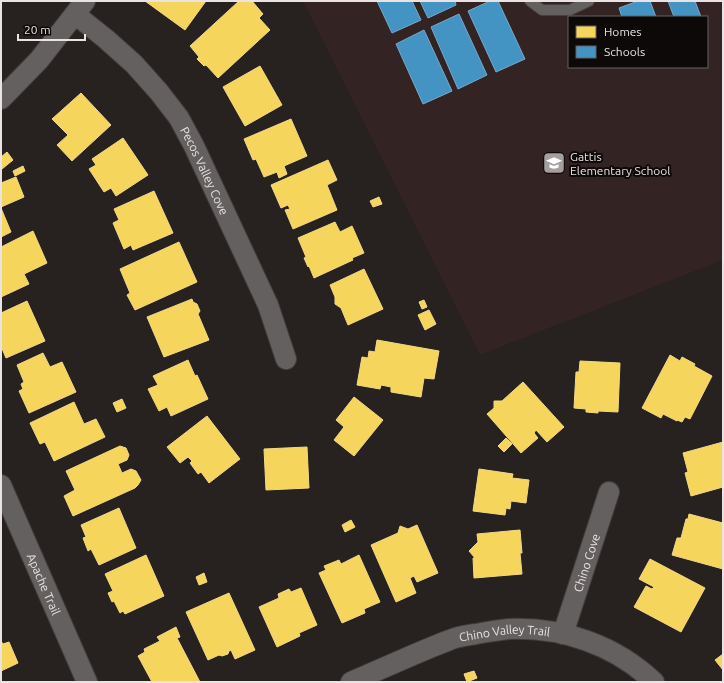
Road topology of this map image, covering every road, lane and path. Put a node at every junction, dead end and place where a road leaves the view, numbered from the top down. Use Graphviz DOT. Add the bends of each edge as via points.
graph roads {
  1 [pos="530,1"];
  2 [pos="590,1"];
  3 [pos="80,8"];
  4 [pos="1,99"];
  5 [pos="286,359"];
  6 [pos="1,485"];
  7 [pos="609,492"];
  8 [pos="563,634"];
  9 [pos="87,682"];
  10 [pos="352,682"];
  11 [pos="654,682"];
  1 -- 2 [label="lane" via="542,10 570,10"];
  3 -- 4 [label="street" via="39,60"];
  3 -- 5 [label="street, Pecos Valley Cove" via="106,39 134,64 179,118 268,305"];
  6 -- 9 [label="street, Apache Trail"];
  7 -- 8 [label="street, Chino Cove"];
  8 -- 10 [label="street, Chino Valley Trail" via="509,629 456,638"];
  8 -- 11 [label="street, Chino Valley Trail" via="597,644 613,652"];
}
